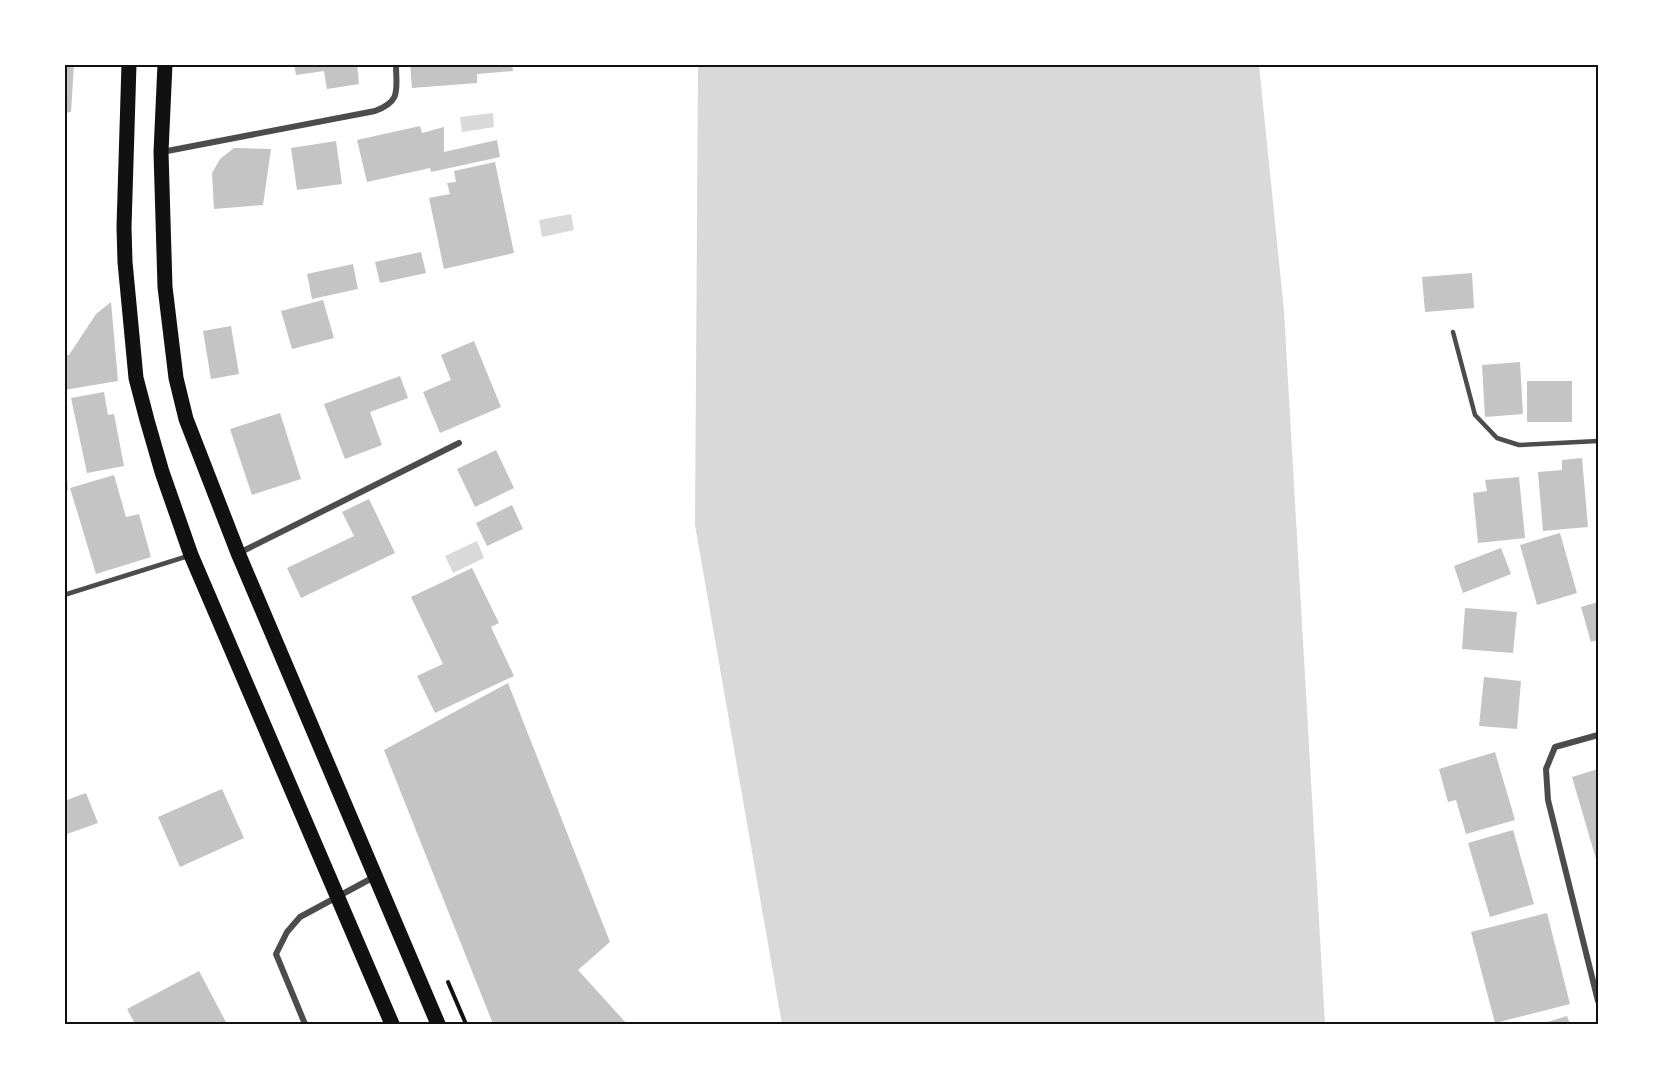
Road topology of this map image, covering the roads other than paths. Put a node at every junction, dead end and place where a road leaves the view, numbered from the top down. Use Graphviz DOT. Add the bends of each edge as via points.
graph roads {
  1 [pos="129,64"];
  2 [pos="165,64"];
  3 [pos="396,64"];
  4 [pos="161,152"];
  5 [pos="1453,333"];
  6 [pos="1599,441"];
  7 [pos="459,443"];
  8 [pos="238,553"];
  9 [pos="191,555"];
  10 [pos="64,595"];
  11 [pos="1599,735"];
  12 [pos="374,877"];
  13 [pos="337,896"];
  14 [pos="1599,1001"];
  15 [pos="305,1024"];
  16 [pos="392,1024"];
  17 [pos="438,1024"];
  1 -- 9 [label="main road" via="124,227 130,334 136,378 162,472"];
  2 -- 4 [label="main road"];
  3 -- 4 [label="street" via="396,93 389,106"];
  4 -- 8 [label="main road" via="165,288 176,378 206,475"];
  5 -- 6 [label="lane" via="1475,415 1497,438 1519,445"];
  7 -- 8 [label="street"];
  8 -- 12 [label="main road"];
  9 -- 10 [label="lane"];
  9 -- 13 [label="main road"];
  11 -- 14 [label="street" via="1555,747 1546,769 1548,800"];
  12 -- 13 [label="street"];
  12 -- 17 [label="main road"];
  13 -- 15 [label="street" via="300,916 276,954"];
  13 -- 16 [label="main road"];
}
